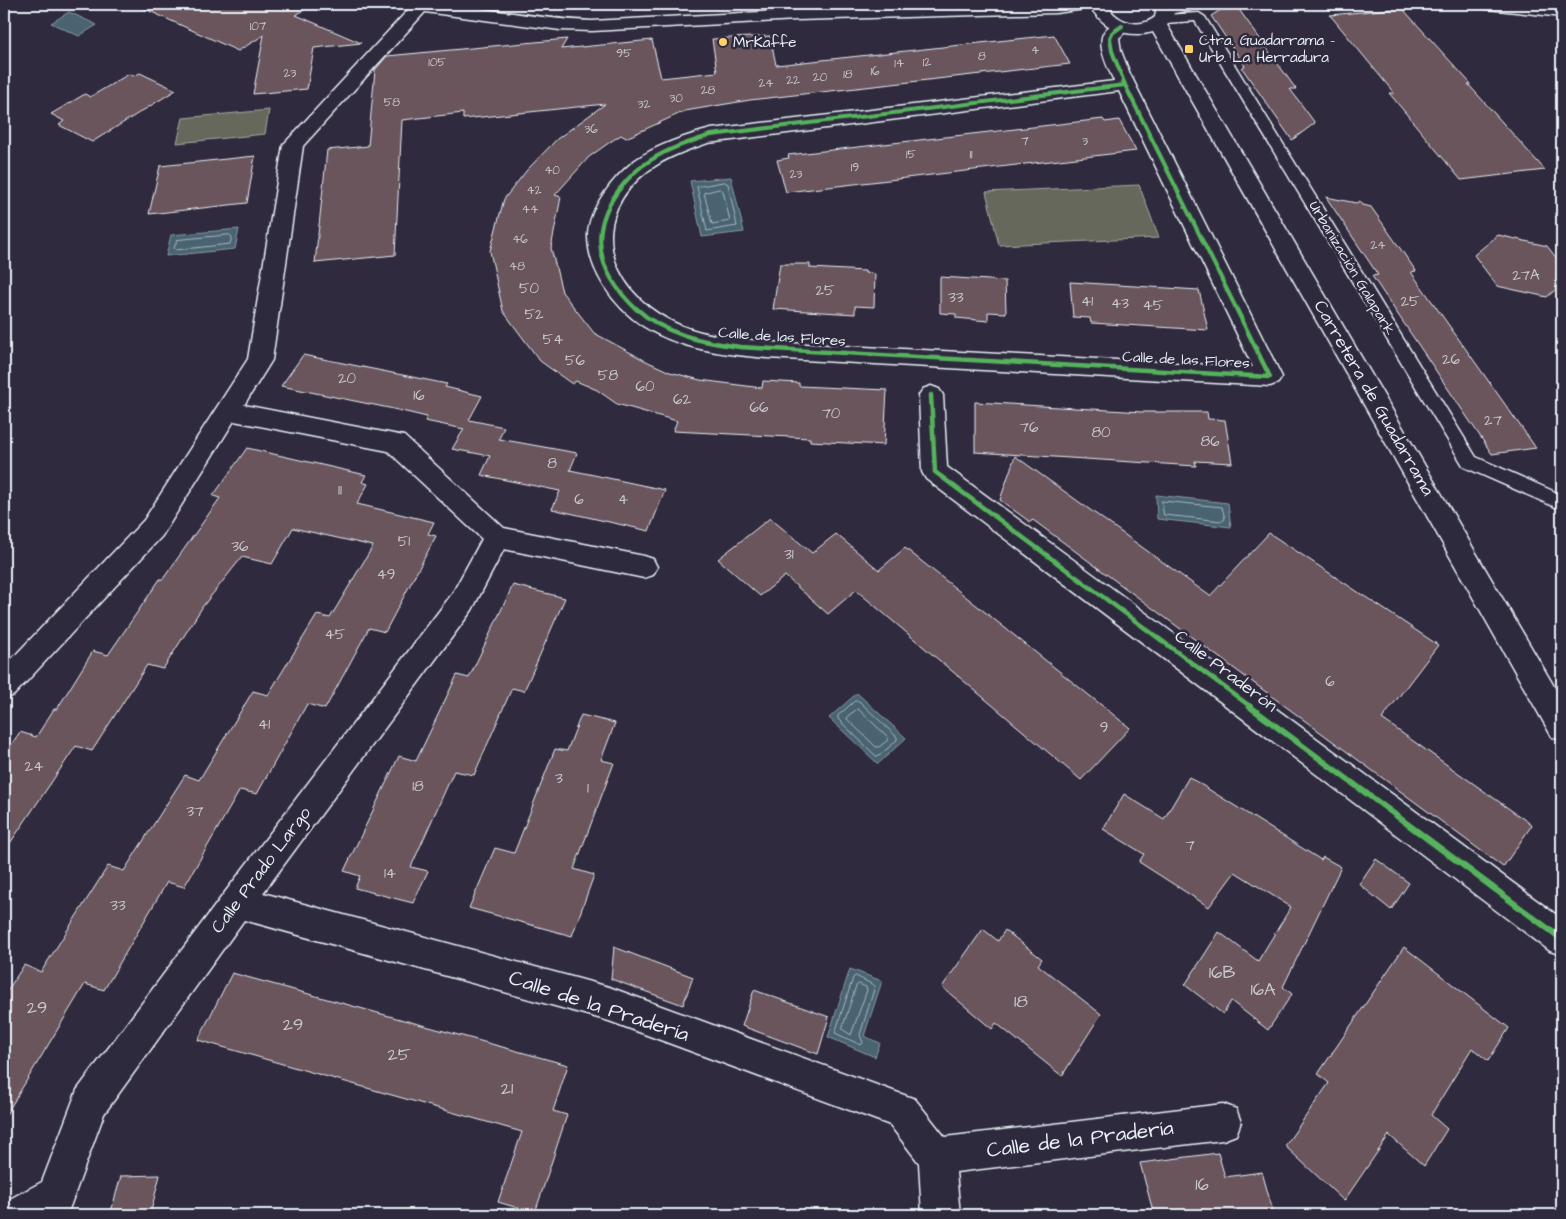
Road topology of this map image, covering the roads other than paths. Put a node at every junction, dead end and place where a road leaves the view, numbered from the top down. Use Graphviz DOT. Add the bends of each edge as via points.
graph roads {
  1 [pos="1086,4"];
  2 [pos="1193,4"];
  3 [pos="1488,4"];
  4 [pos="412,5"];
  5 [pos="1056,8"];
  6 [pos="799,9"];
  7 [pos="1104,10"];
  8 [pos="1562,12"];
  9 [pos="1162,14"];
  10 [pos="1127,27"];
  11 [pos="1185,69"];
  12 [pos="1125,85"];
  13 [pos="931,395"];
  14 [pos="228,411"];
  15 [pos="1562,503"];
  16 [pos="497,537"];
  17 [pos="644,567"];
  18 [pos="4,686"];
  19 [pos="1562,727"];
  20 [pos="237,902"];
  21 [pos="1562,939"];
  22 [pos="1223,1122"];
  23 [pos="937,1156"];
  24 [pos="50,1206"];
  25 [pos="18,1215"];
  26 [pos="941,1215"];
  1 -- 5 [label="street"];
  2 -- 9 [label="street"];
  3 -- 8 [label="street"];
  4 -- 6 [label="street" via="560,25 592,26"];
  4 -- 14 [label="street" via="293,145 260,360"];
  5 -- 6 [label="street"];
  5 -- 7 [label="street"];
  7 -- 10 [label="street, Carretera de Guadarrama"];
  9 -- 10 [label="street" via="1150,27"];
  9 -- 11 [label="street, Carretera de Guadarrama"];
  9 -- 15 [label="lane, Urbanización Galapark" via="1199,17 1470,462"];
  10 -- 11 [label="street, Carretera de Guadarrama"];
  10 -- 12 [label="street, Calle de las Flores" via="1112,34 1110,40"];
  11 -- 19 [label="street, Carretera de Guadarrama"];
  12 -- 12 [label="street, Calle de las Flores" via="1270,377 767,350 712,344 663,327 626,301 604,268 599,234 609,201 634,172 669,150 711,135"];
  13 -- 21 [label="street, Calle Praderón" via="935,472"];
  14 -- 16 [label="street" via="396,443"];
  14 -- 18 [label="street" via="153,528"];
  16 -- 17 [label="street"];
  16 -- 20 [label="street, Calle Prado Largo" via="462,602"];
  20 -- 23 [label="street, Calle de la Pradería" via="608,1004 902,1112"];
  20 -- 24 [label="street, Calle Prado Largo" via="90,1103"];
  22 -- 23 [label="street, Calle de la Pradería"];
  23 -- 26 [label="street"];
  24 -- 25 [label="street"];
}
